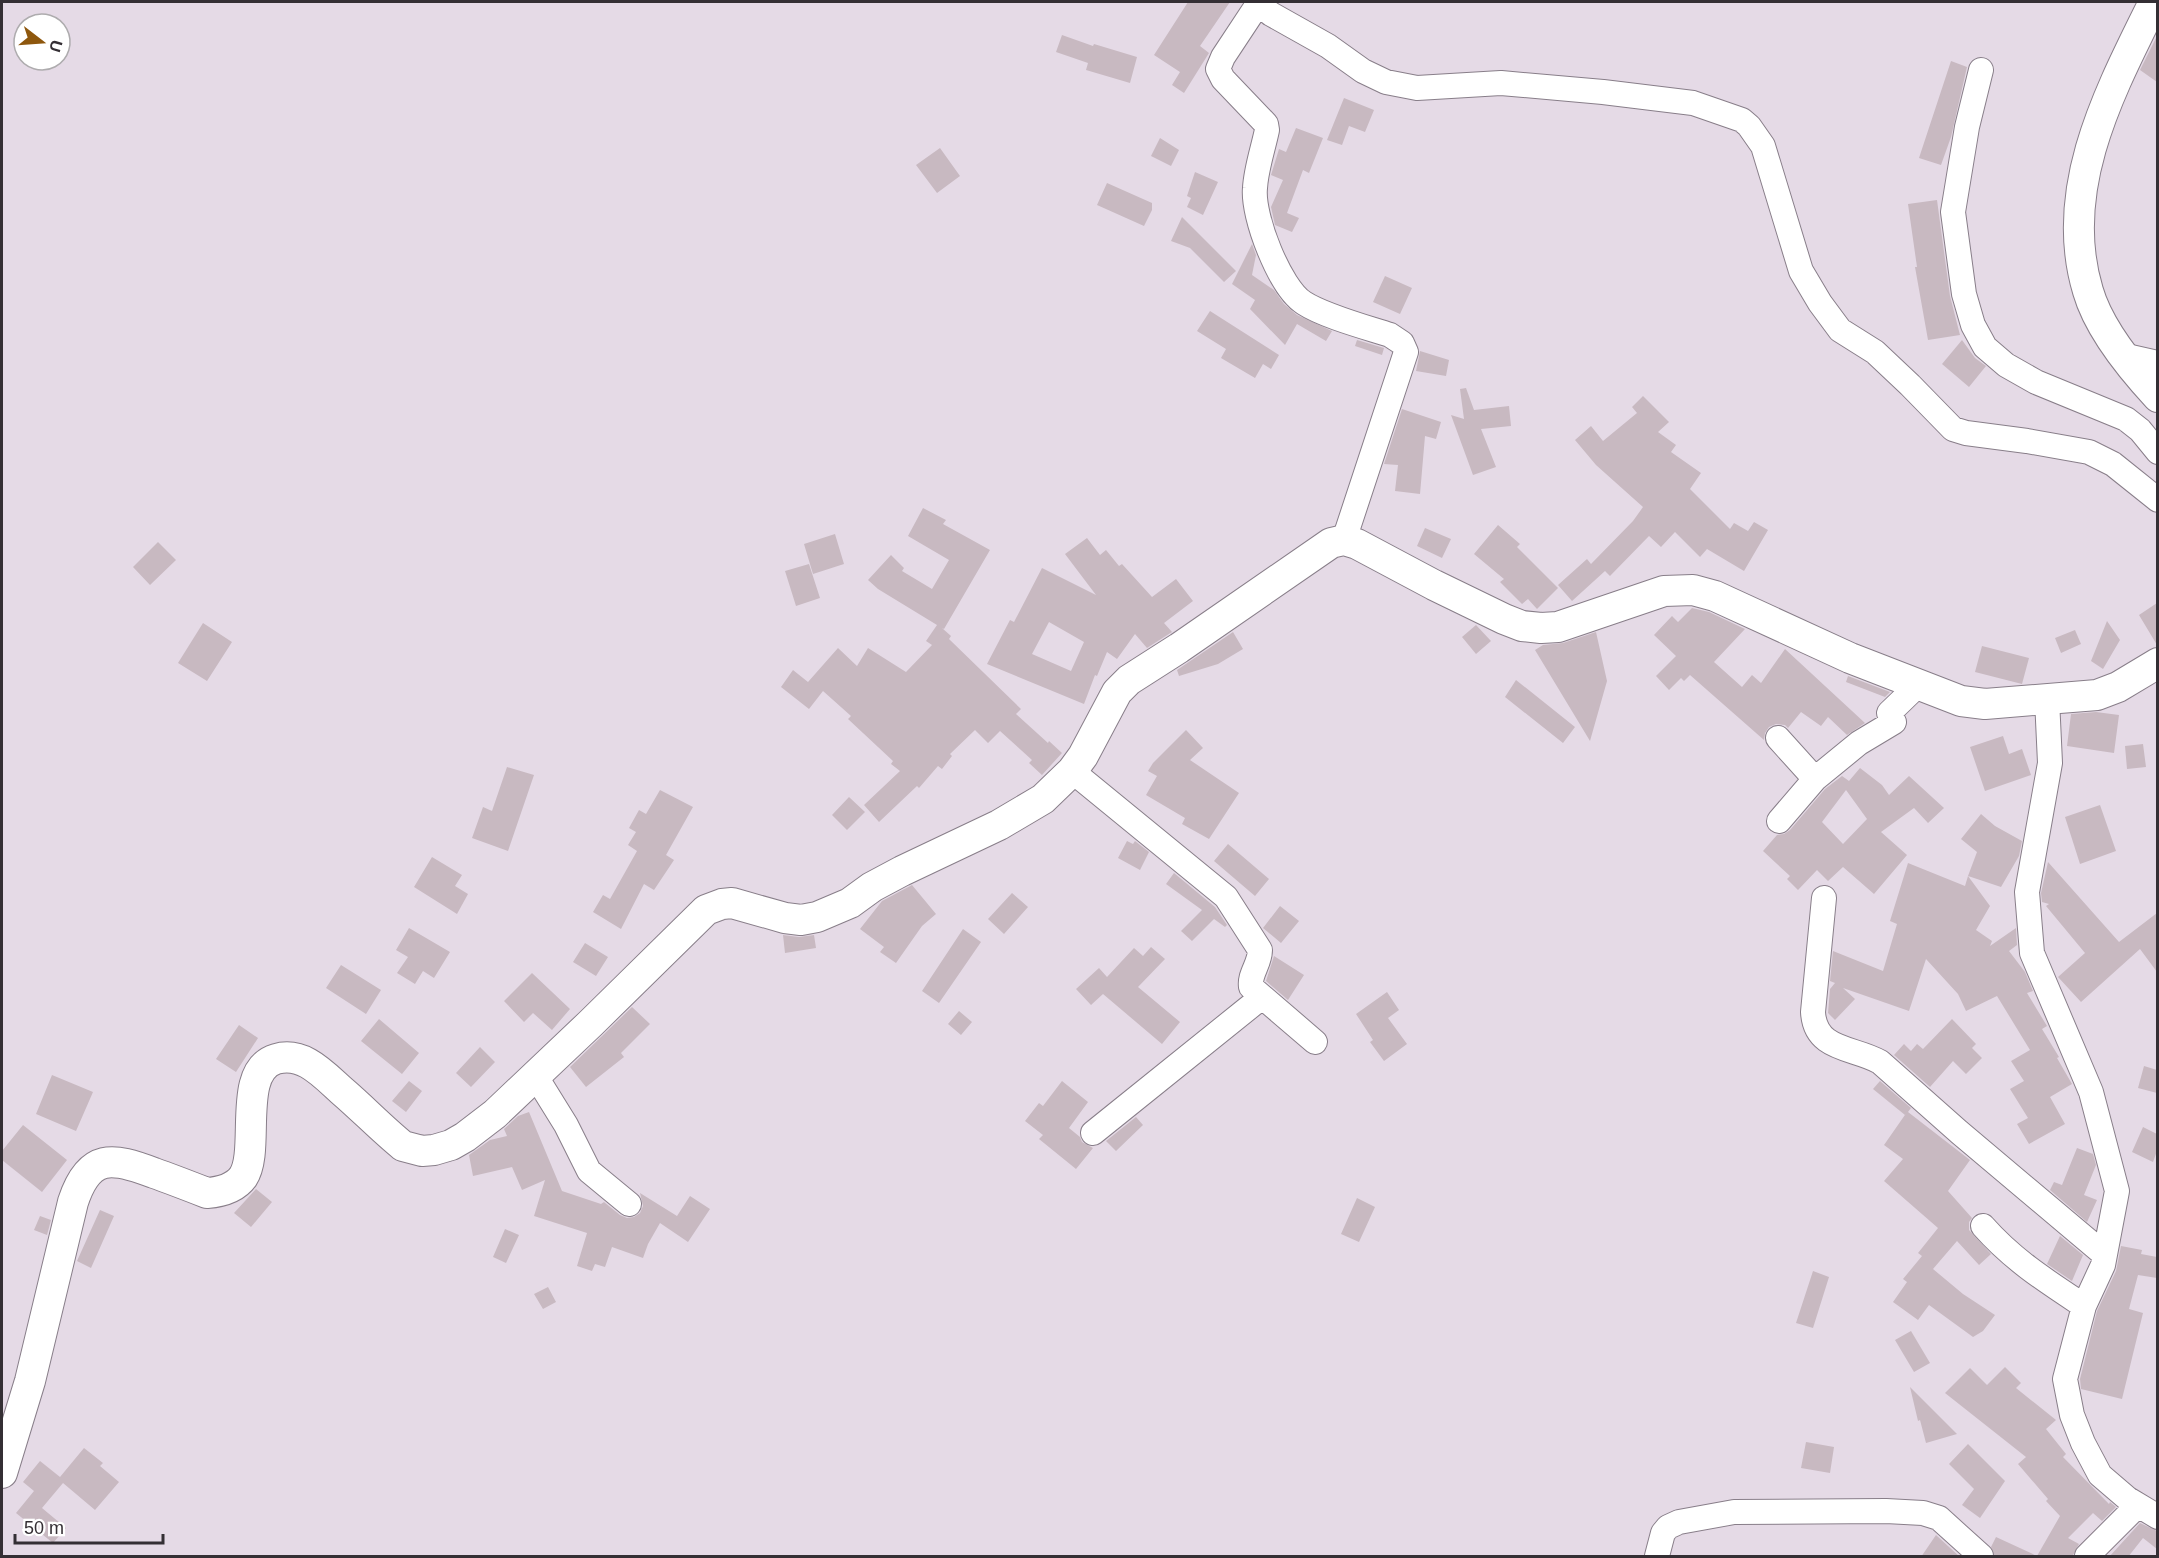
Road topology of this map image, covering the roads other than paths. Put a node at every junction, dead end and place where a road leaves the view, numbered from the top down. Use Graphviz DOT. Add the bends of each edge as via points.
graph roads {
  1 [pos="1257,2"];
  2 [pos="2154,2"];
  3 [pos="1981,70"];
  4 [pos="2122,355"];
  5 [pos="2157,363"];
  6 [pos="2157,397"];
  7 [pos="2157,452"];
  8 [pos="2157,500"];
  9 [pos="1344,540"];
  10 [pos="2157,663"];
  11 [pos="1918,685"];
  12 [pos="2047,699"];
  13 [pos="1779,738"];
  14 [pos="1072,771"];
  15 [pos="1815,779"];
  16 [pos="1779,821"];
  17 [pos="1824,898"];
  18 [pos="1262,997"];
  19 [pos="1315,1042"];
  20 [pos="535,1075"];
  21 [pos="1093,1133"];
  22 [pos="629,1204"];
  23 [pos="1983,1226"];
  24 [pos="2105,1255"];
  25 [pos="2084,1306"];
  26 [pos="2,1473"];
  27 [pos="2148,1511"];
  28 [pos="1657,1557"];
  29 [pos="1981,1557"];
  30 [pos="2086,1557"];
  1 -- 8 [label="street" via="1386,82 1417,88 1501,83 1603,92 1693,103 1742,120 1763,146 1801,271 1840,330 1875,352 1953,429 2089,452 2113,465"];
  1 -- 9 [label="street" via="1218,69 1267,127 1254,189 1270,256 1302,303 1389,335 1402,343 1406,352"];
  2 -- 4 [label="main road" via="2104,107 2085,166 2081,203 2079,236 2088,293"];
  3 -- 7 [label="street" via="1953,212 1964,294 1973,325 1985,347 2006,365 2036,382 2126,419"];
  4 -- 5 [label="street"];
  4 -- 6 [label="main road"];
  9 -- 11 [label="main road" via="1467,603 1522,626 1558,627 1664,591 1693,590 1715,596"];
  9 -- 14 [label="main road" via="1318,550 1129,680 1117,692"];
  10 -- 12 [label="main road" via="2097,695"];
  11 -- 12 [label="main road" via="1961,701 1985,704"];
  11 -- 15 [label="street" via="1889,713 1894,722 1859,743"];
  12 -- 24 [label="street" via="2050,763 2027,892 2031,953 2091,1092 2117,1191"];
  13 -- 15 [label="street"];
  14 -- 18 [label="street" via="1226,897 1259,946 1260,958 1250,984"];
  14 -- 20 [label="main road" via="1043,799 999,825 902,871 829,913 801,920 732,903 706,910"];
  15 -- 16 [label="street"];
  17 -- 24 [label="street" via="1813,1012 1819,1034 1880,1062"];
  18 -- 19 [label="street"];
  18 -- 21 [label="street"];
  20 -- 22 [label="street" via="588,1170"];
  20 -- 26 [label="main road" via="465,1137 452,1145 422,1151 403,1146 317,1069 297,1057 287,1056 271,1061 256,1080 246,1171 236,1184 207,1193 128,1163 112,1161 97,1166 79,1184 73,1202 30,1381"];
  23 -- 25 [label="street" via="2003,1249"];
  24 -- 25 [label="street"];
  25 -- 27 [label="street" via="2065,1379 2072,1415 2100,1475"];
  27 -- 30 [label="street"];
  28 -- 29 [label="street" via="1663,1533 1679,1522 1734,1512 1886,1511 1939,1518"];
}
